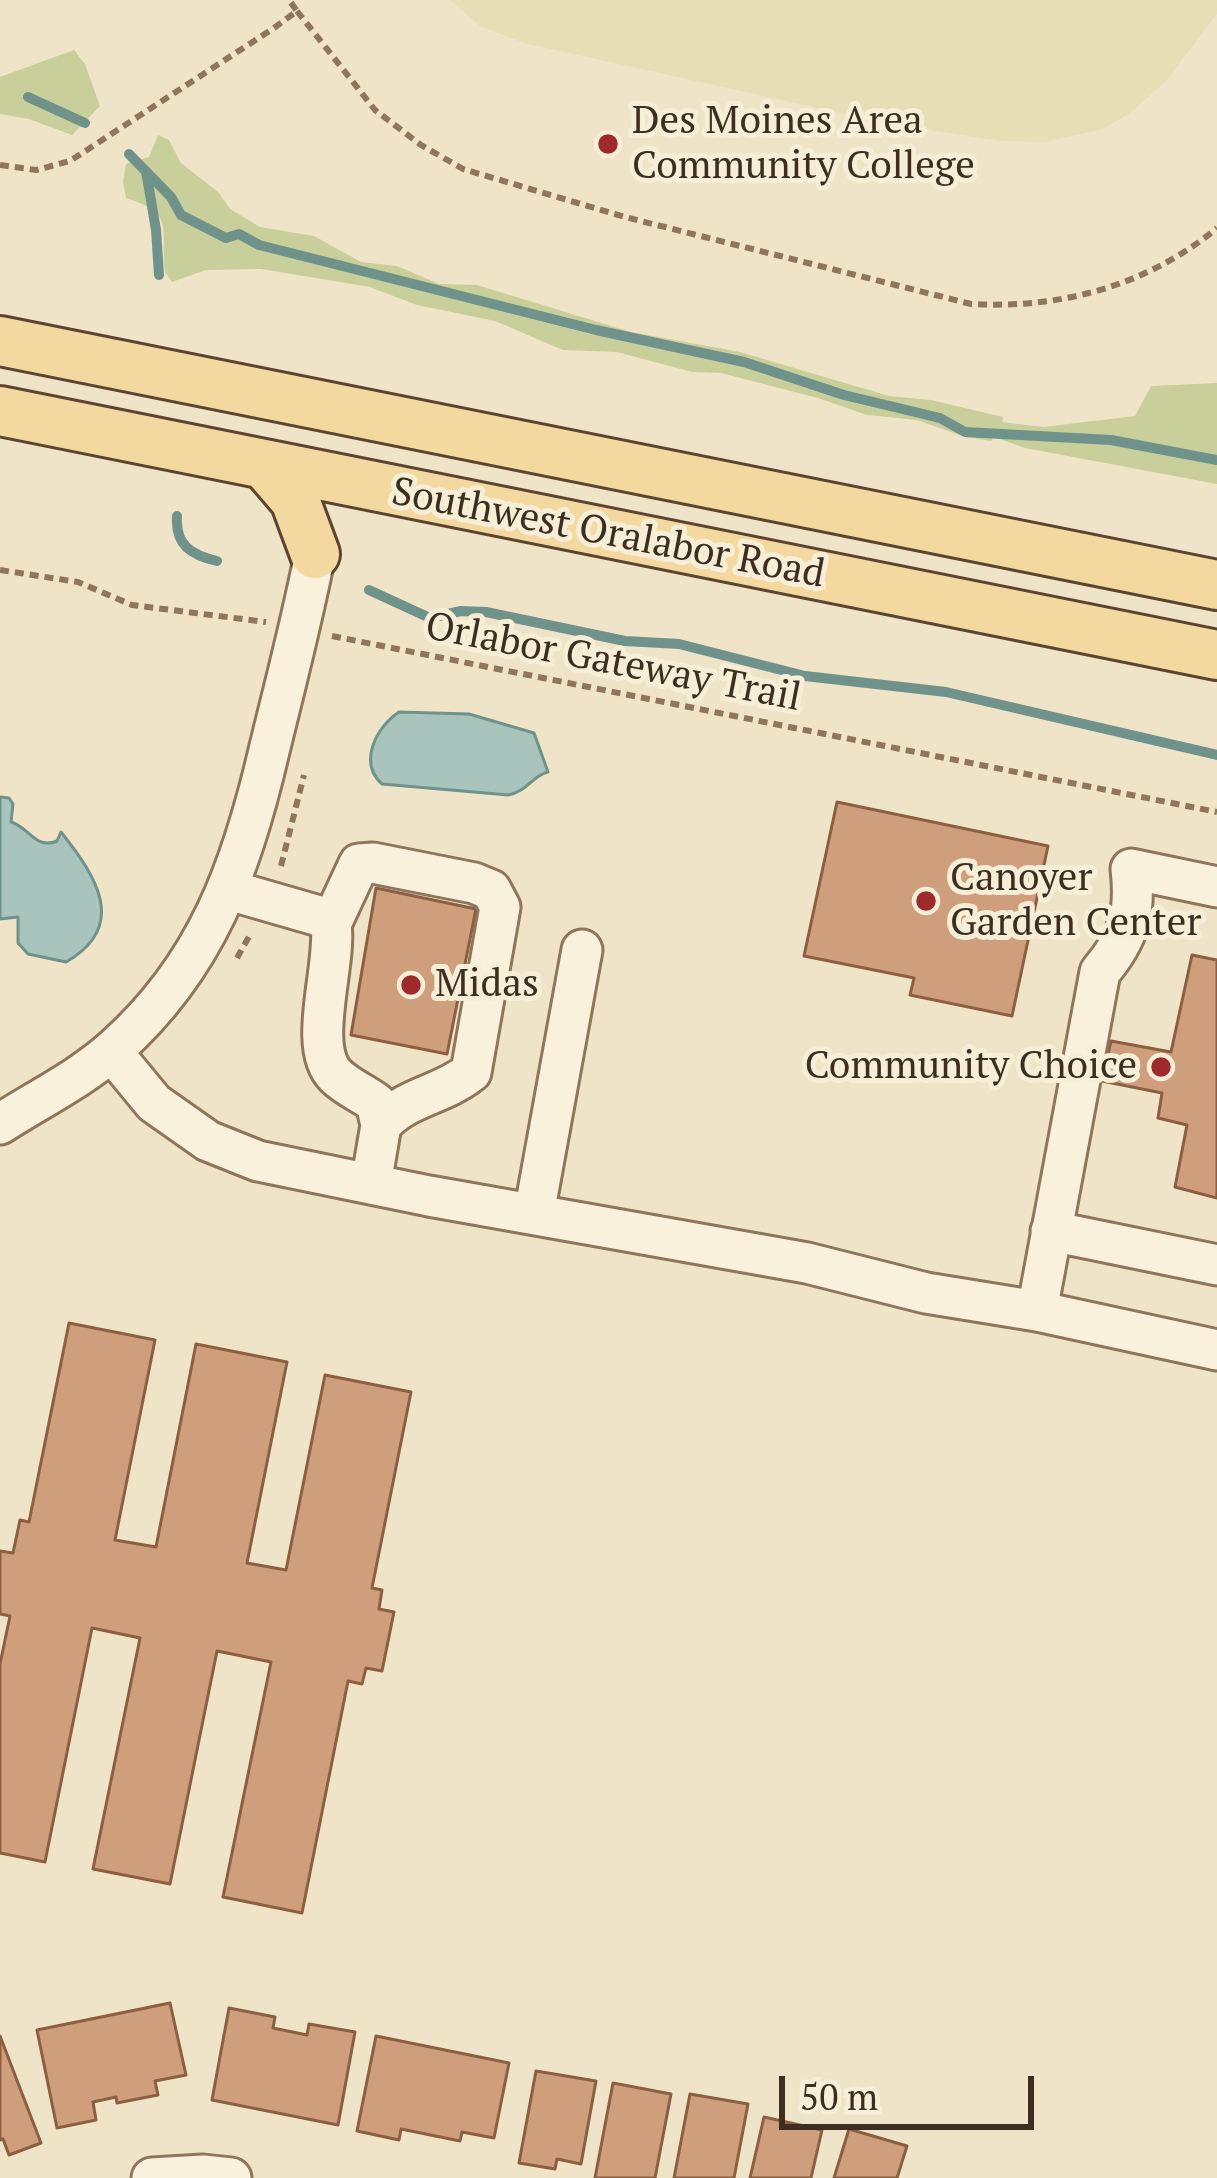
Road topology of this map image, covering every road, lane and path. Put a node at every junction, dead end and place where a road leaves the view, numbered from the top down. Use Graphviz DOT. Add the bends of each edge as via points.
graph roads {
  1 [pos="290,0"];
  2 [pos="297,11"];
  3 [pos="0,165"];
  4 [pos="1217,228"];
  5 [pos="0,341"];
  6 [pos="0,411"];
  7 [pos="266,465"];
  8 [pos="388,489"];
  9 [pos="315,554"];
  10 [pos="0,570"];
  11 [pos="1217,585"];
  12 [pos="301,627"];
  13 [pos="1217,655"];
  14 [pos="1217,812"];
  15 [pos="1217,887"];
  16 [pos="229,890"];
  17 [pos="331,924"];
  18 [pos="582,950"];
  19 [pos="112,1052"];
  20 [pos="0,1124"];
  21 [pos="381,1125"];
  22 [pos="371,1184"];
  23 [pos="534,1214"];
  24 [pos="1051,1231"];
  25 [pos="1217,1265"];
  26 [pos="1036,1311"];
  27 [pos="1217,1350"];
  28 [pos="152,2178"];
  29 [pos="231,2178"];
  1 -- 2 [label="path"];
  2 -- 3 [label="path" via="70,161 54,169"];
  2 -- 4 [label="path" via="374,110 463,169 971,304 1051,302 1108,288 1183,255"];
  5 -- 11 [label="main road, Southwest Oralabor Road"];
  6 -- 7 [label="main road, Southwest Oralabor Road"];
  7 -- 8 [label="main road, Southwest Oralabor Road"];
  7 -- 9 [label="main road" via="295,500"];
  8 -- 9 [label="main road" via="340,520"];
  8 -- 13 [label="main road, Southwest Oralabor Road"];
  9 -- 12 [label="street"];
  10 -- 12 [label="path, Orlabor Gateway Trail" via="78,582 131,605"];
  12 -- 14 [label="path, Orlabor Gateway Trail"];
  12 -- 16 [label="street"];
  15 -- 24 [label="street" via="1131,869 1135,905 1124,944 1100,972"];
  16 -- 17 [label="street"];
  16 -- 19 [label="street" via="170,987"];
  17 -- 21 [label="street" via="326,1063 376,1103"];
  17 -- 21 [label="street" via="359,865 373,863 474,883 491,890 500,907 471,1072 397,1107"];
  18 -- 23 [label="street"];
  19 -- 20 [label="street"];
  19 -- 22 [label="street" via="154,1103 208,1141 258,1161"];
  21 -- 22 [label="street"];
  22 -- 23 [label="street"];
  23 -- 26 [label="street"];
  24 -- 25 [label="street"];
  24 -- 26 [label="street"];
  26 -- 27 [label="street"];
  28 -- 29 [label="street"];
}
